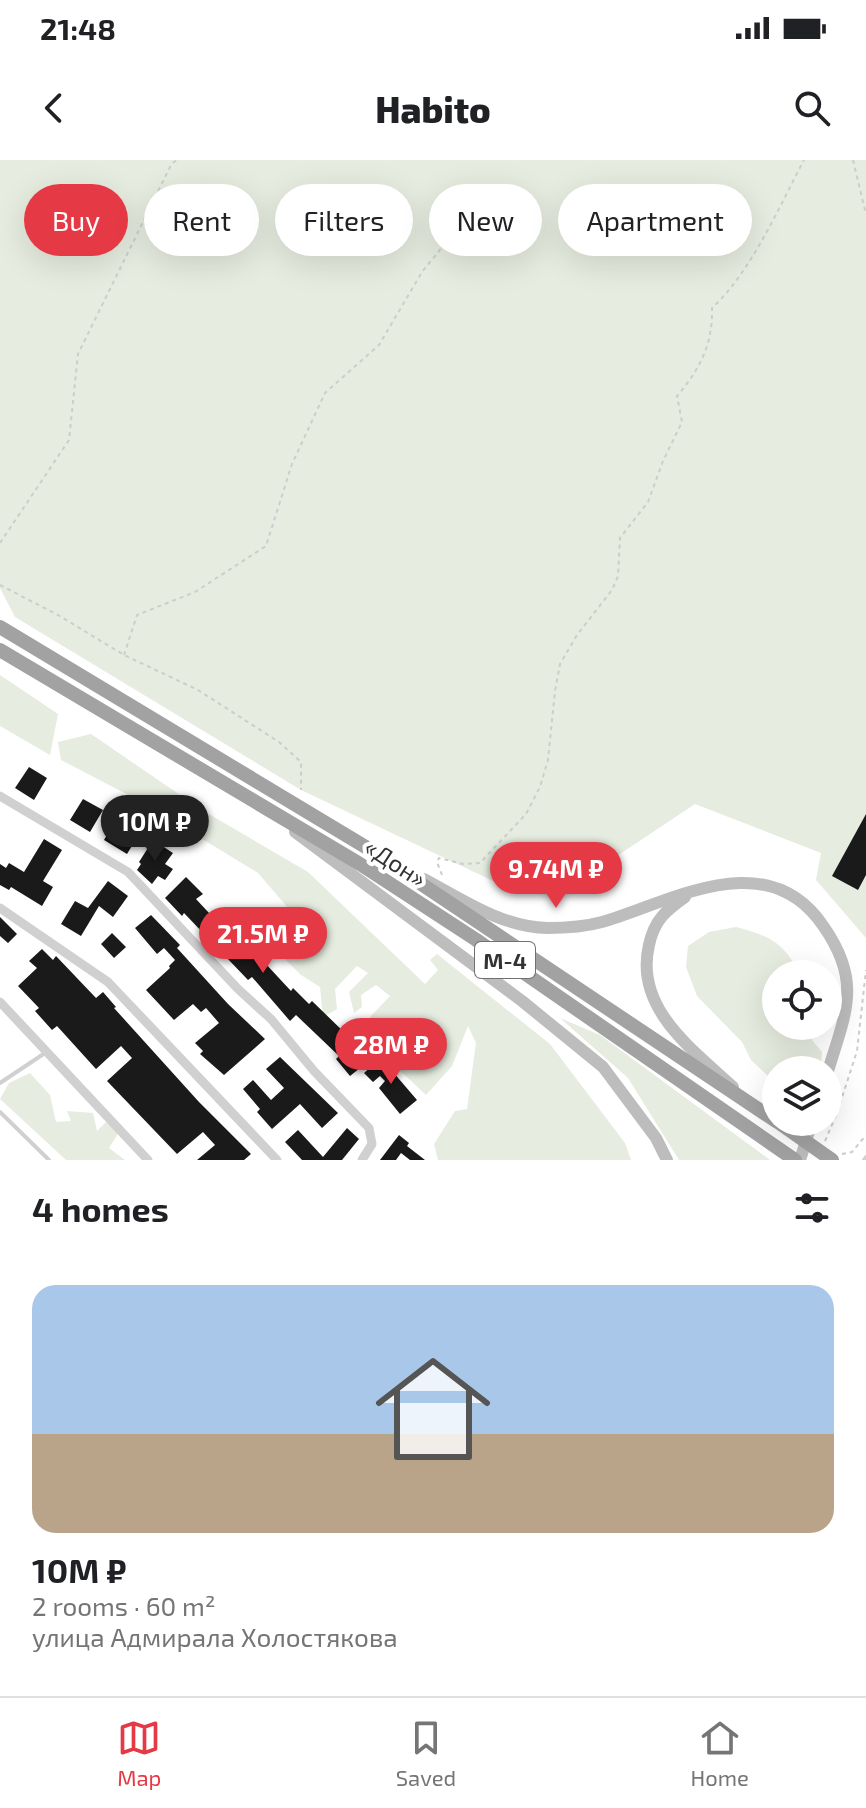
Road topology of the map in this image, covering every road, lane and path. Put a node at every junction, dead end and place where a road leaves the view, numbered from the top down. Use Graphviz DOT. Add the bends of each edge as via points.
graph roads {
  1 [pos="178,160"];
  2 [pos="804,160"];
  3 [pos="853,160"];
  4 [pos="866,214"];
  5 [pos="435,256"];
  6 [pos="0,543"];
  7 [pos="0,585"];
  8 [pos="0,627"];
  9 [pos="0,650"];
  10 [pos="124,655"];
  11 [pos="301,790"];
  12 [pos="244,795"];
  13 [pos="0,796"];
  14 [pos="369,849"];
  15 [pos="746,884"];
  16 [pos="449,893"];
  17 [pos="0,908"];
  18 [pos="866,970"];
  19 [pos="0,1002"];
  20 [pos="47,1052"];
  21 [pos="832,1056"];
  22 [pos="0,1083"];
  23 [pos="752,1104"];
  24 [pos="762,1111"];
  25 [pos="0,1112"];
  26 [pos="866,1135"];
  27 [pos="801,1136"];
  28 [pos="806,1136"];
  29 [pos="825,1142"];
  30 [pos="836,1157"];
  31 [pos="49,1160"];
  32 [pos="148,1160"];
  33 [pos="277,1160"];
  34 [pos="362,1160"];
  35 [pos="667,1160"];
  36 [pos="797,1160"];
  1 -- 6 [label="path" via="78,354 69,440"];
  2 -- 16 [label="path" via="749,260 712,308 713,332 677,396 682,422 648,502 620,538 618,576 560,664 540,787 526,814 480,863 439,858"];
  3 -- 4 [label="path"];
  5 -- 10 [label="path" via="379,345 325,393 292,464 266,546 195,592 137,615"];
  7 -- 10 [label="path"];
  8 -- 14 [label="highway, «Дон» / М-4"];
  9 -- 12 [label="highway, «Дон» / М-4"];
  10 -- 11 [label="path" via="198,690 279,742 301,762"];
  12 -- 35 [label="main road" via="603,1067"];
  12 -- 36 [label="highway, «Дон» / М-4" via="462,931"];
  13 -- 34 [label="street" via="128,872 369,1128 372,1144"];
  14 -- 16 [label="main road"];
  14 -- 23 [label="highway, «Дон» / М-4"];
  15 -- 16 [label="main road" via="716,884 600,922 543,928 504,921"];
  15 -- 21 [label="main road" via="796,899 820,920 842,956 846,1009"];
  15 -- 23 [label="main road" via="702,890 667,910 650,940 646,984 691,1048"];
  17 -- 33 [label="street" via="108,982"];
  18 -- 29 [label="path" via="857,1051"];
  19 -- 20 [label="street"];
  20 -- 22 [label="lane"];
  20 -- 32 [label="street"];
  23 -- 24 [label="highway, «Дон» / М-4"];
  25 -- 31 [label="lane"];
  26 -- 30 [label="path" via="852,1152"];
  27 -- 30 [label="highway, «Дон» / М-4, bridge"];
  28 -- 36 [label="main road"];
}
